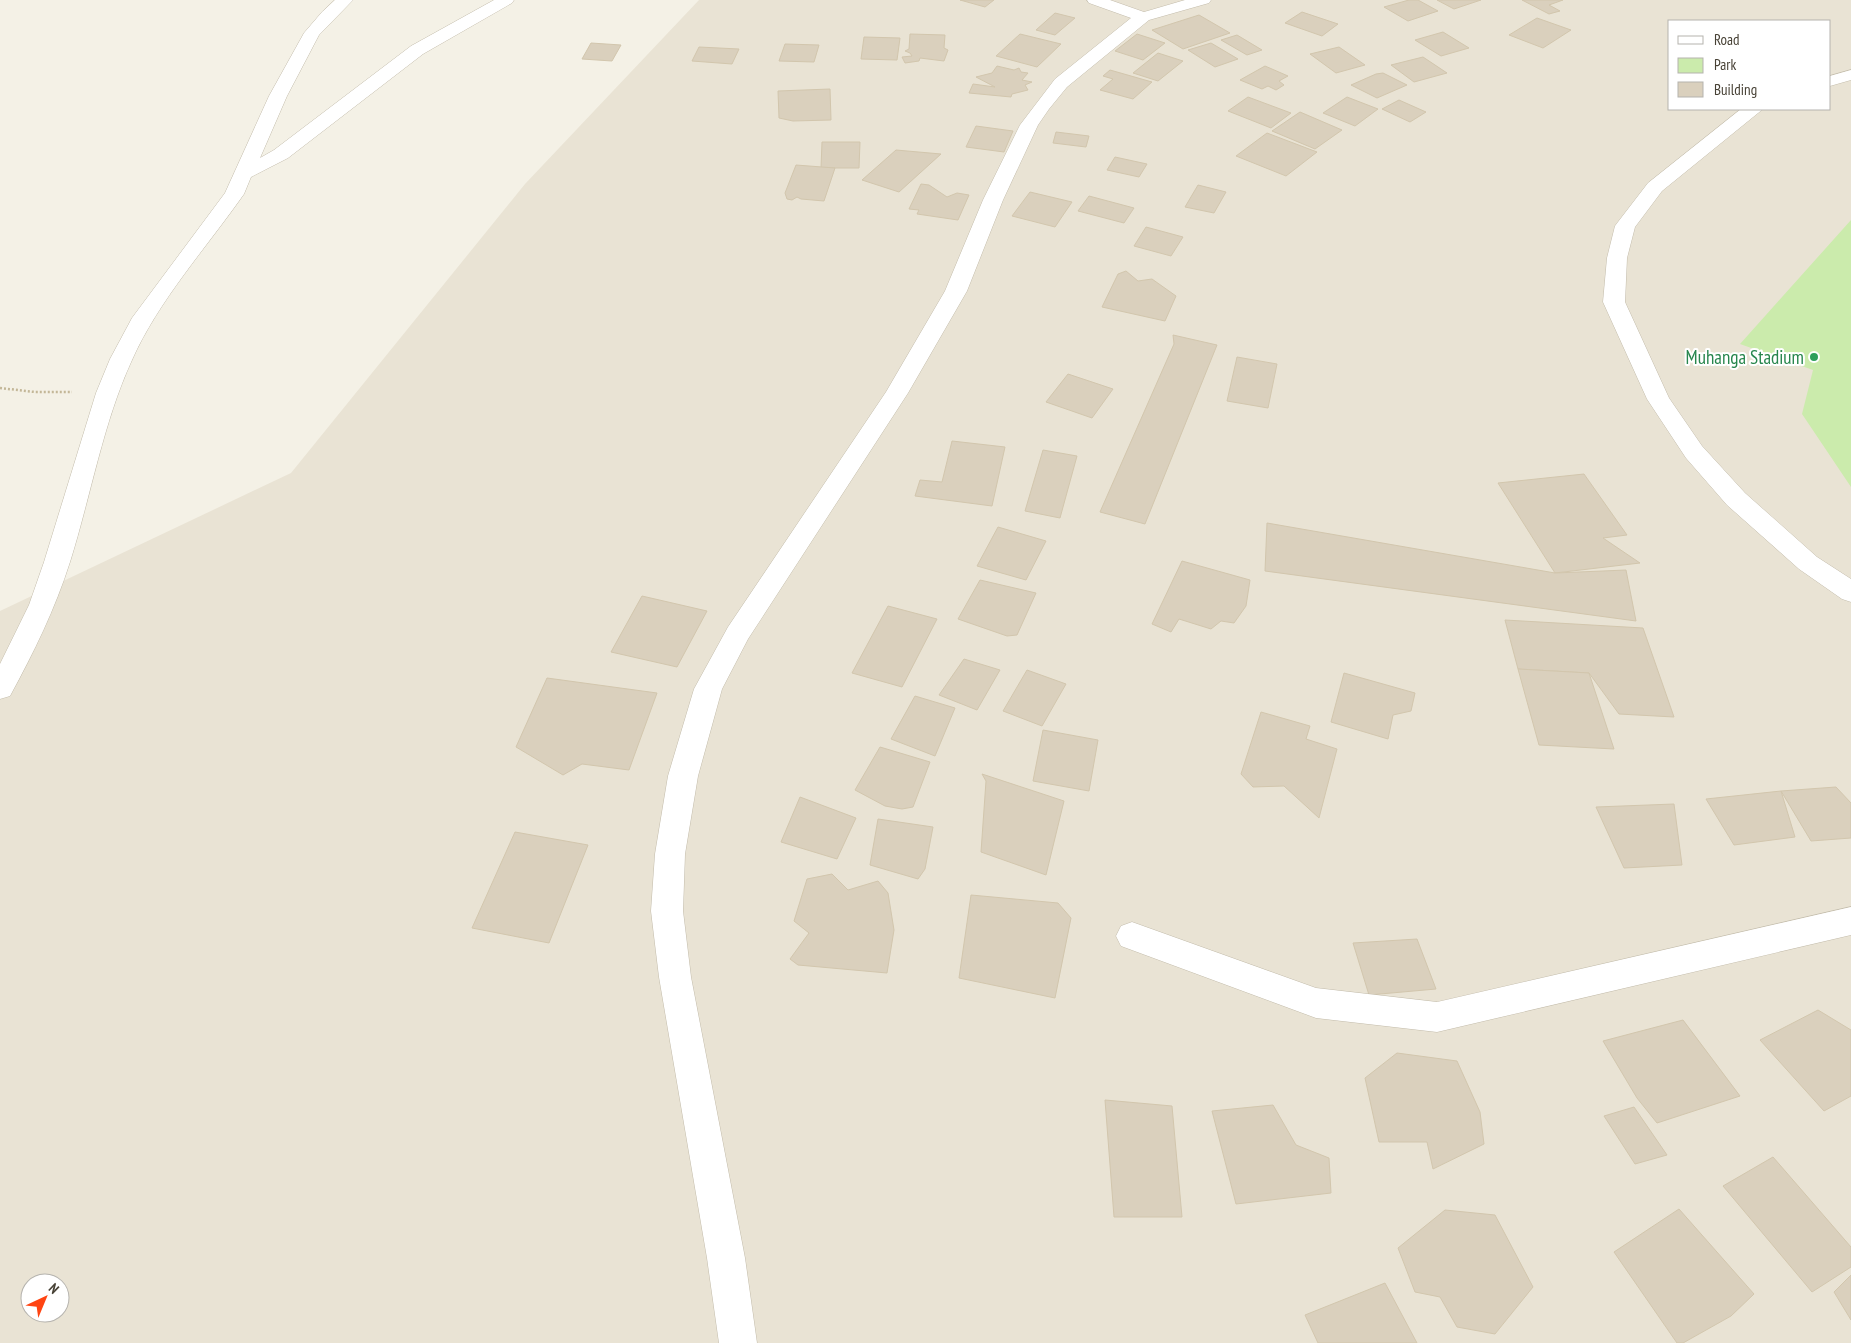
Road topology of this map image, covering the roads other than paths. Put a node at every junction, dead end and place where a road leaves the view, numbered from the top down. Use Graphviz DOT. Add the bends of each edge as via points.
graph roads {
  1 [pos="345,0"];
  2 [pos="506,0"];
  3 [pos="1095,0"];
  4 [pos="1203,0"];
  5 [pos="1142,17"];
  6 [pos="1851,75"];
  7 [pos="1831,81"];
  8 [pos="1752,110"];
  9 [pos="245,173"];
  10 [pos="1851,592"];
  11 [pos="0,688"];
  12 [pos="1851,921"];
  13 [pos="1132,936"];
  14 [pos="738,1343"];
  1 -- 9 [label="street" via="312,33 302,50"];
  2 -- 9 [label="street" via="417,50 282,154"];
  3 -- 5 [label="street"];
  4 -- 5 [label="street"];
  5 -- 14 [label="street" via="1061,83 1029,125 993,200 956,291 897,393 737,634 708,689 683,776 670,854 667,910 675,977 726,1258"];
  6 -- 7 [label="street"];
  8 -- 10 [label="street" via="1655,187 1624,226 1617,258 1614,302 1658,399 1694,452 1736,499 1808,563"];
  9 -- 11 [label="street" via="220,214 140,323 108,393 42,605"];
  12 -- 13 [label="street" via="1437,1017 1316,1003"];
}
